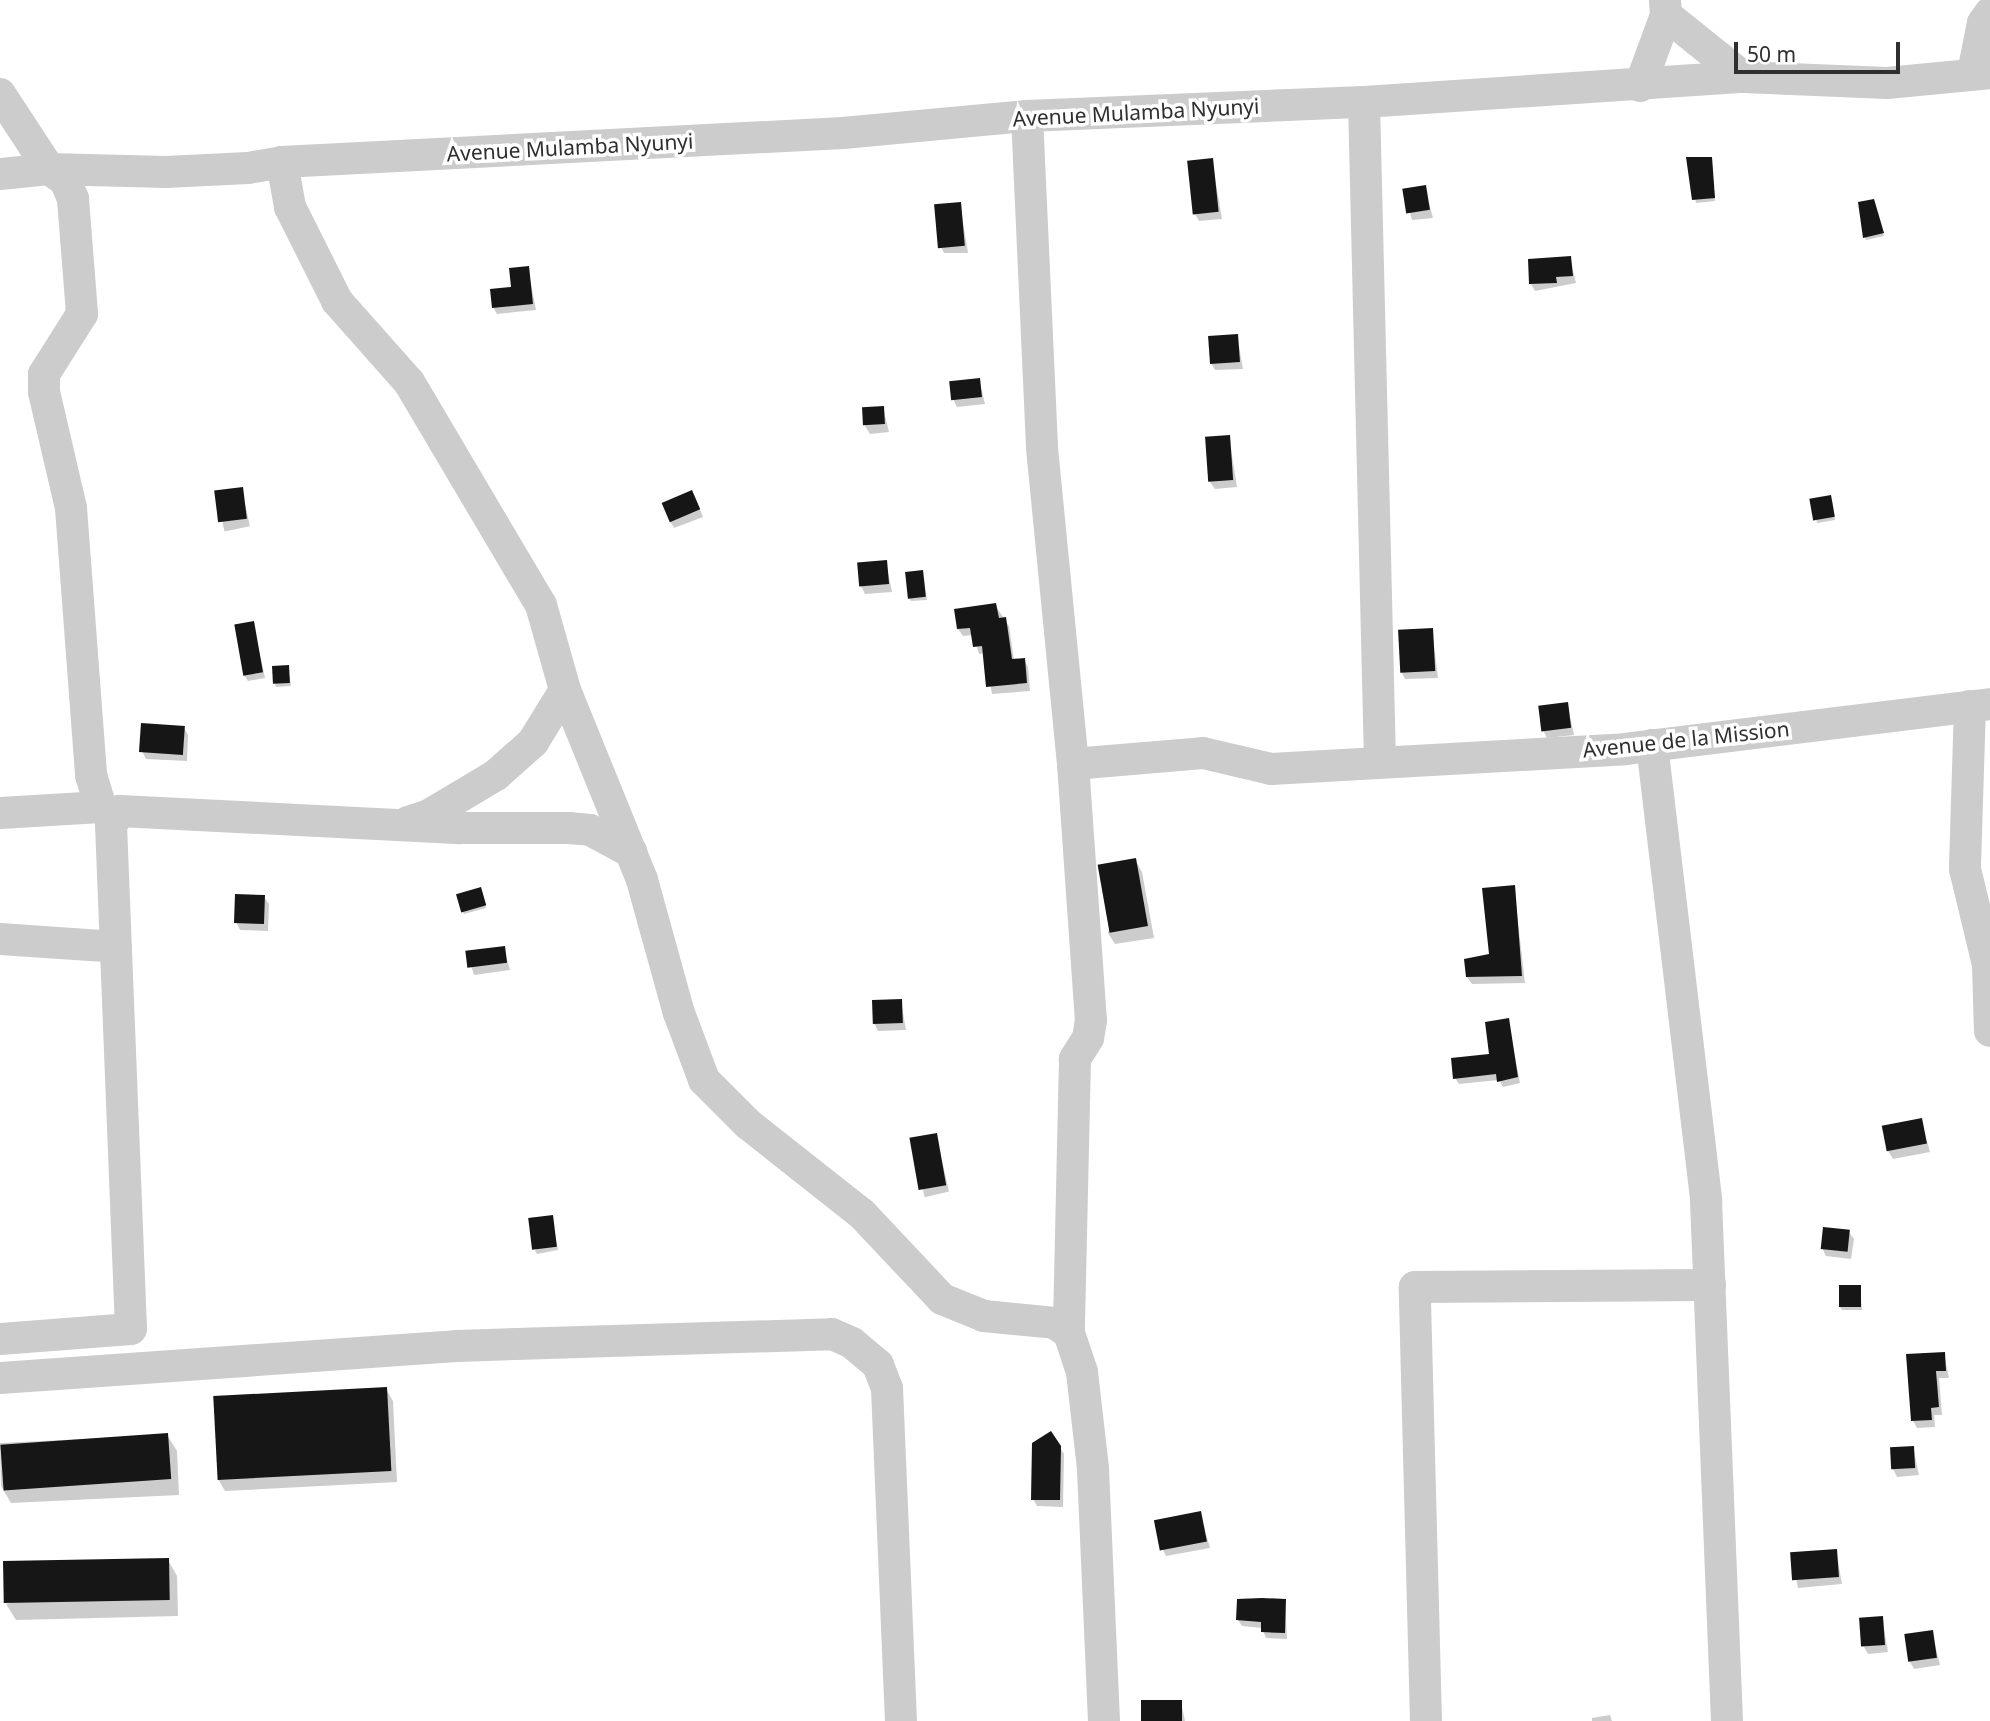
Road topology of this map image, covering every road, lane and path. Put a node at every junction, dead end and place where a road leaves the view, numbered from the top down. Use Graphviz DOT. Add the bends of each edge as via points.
graph roads {
  1 [pos="1666,7"];
  2 [pos="1990,13"];
  3 [pos="1981,73"];
  4 [pos="1742,77"];
  5 [pos="1640,86"];
  6 [pos="0,94"];
  7 [pos="1364,102"];
  8 [pos="1027,116"];
  9 [pos="282,162"];
  10 [pos="49,169"];
  11 [pos="0,174"];
  12 [pos="565,690"];
  13 [pos="1980,705"];
  14 [pos="1652,744"];
  15 [pos="1380,762"];
  16 [pos="1073,764"];
  17 [pos="107,812"];
  18 [pos="0,813"];
  19 [pos="403,824"];
  20 [pos="631,852"];
  21 [pos="0,939"];
  22 [pos="116,947"];
  23 [pos="1990,1031"];
  24 [pos="1710,1285"];
  25 [pos="1069,1333"];
  26 [pos="0,1339"];
  27 [pos="0,1378"];
  28 [pos="901,1721"];
  29 [pos="1104,1721"];
  30 [pos="1426,1721"];
  31 [pos="1727,1721"];
  1 -- 4 [label="street"];
  1 -- 5 [label="street"];
  2 -- 3 [label="street" via="1983,23"];
  3 -- 4 [label="street, Avenue Mulamba Nyunyi" via="1887,83"];
  4 -- 5 [label="street, Avenue Mulamba Nyunyi"];
  5 -- 7 [label="street, Avenue Mulamba Nyunyi"];
  6 -- 10 [label="street"];
  7 -- 8 [label="street, Avenue Mulamba Nyunyi"];
  7 -- 15 [label="street"];
  8 -- 9 [label="street, Avenue Mulamba Nyunyi" via="843,133"];
  8 -- 16 [label="street" via="1042,448"];
  9 -- 10 [label="street, Avenue Mulamba Nyunyi" via="166,172"];
  9 -- 12 [label="street" via="290,206 337,301 409,382 541,604"];
  10 -- 11 [label="street, Avenue Mulamba Nyunyi"];
  10 -- 17 [label="street" via="65,180 73,199 82,314 44,374 44,392 71,508 86,734"];
  12 -- 19 [label="street" via="533,742 496,775 429,815"];
  12 -- 20 [label="street"];
  13 -- 14 [label="street, Avenue de la Mission"];
  13 -- 23 [label="street" via="1965,869 1988,965"];
  14 -- 15 [label="street, Avenue de la Mission"];
  14 -- 24 [label="street" via="1706,1201"];
  15 -- 16 [label="street, Avenue de la Mission" via="1271,769 1203,753"];
  16 -- 25 [label="street" via="1091,1020 1088,1038 1075,1059"];
  17 -- 18 [label="street"];
  17 -- 19 [label="street"];
  17 -- 22 [label="street"];
  19 -- 20 [label="street" via="590,830"];
  20 -- 25 [label="street" via="704,1080 748,1124 862,1214 942,1299 984,1316 1055,1323"];
  21 -- 22 [label="street"];
  22 -- 26 [label="street" via="131,1329"];
  24 -- 30 [label="street" via="1415,1287 1411,1295"];
  24 -- 31 [label="street"];
  25 -- 29 [label="street" via="1082,1372 1093,1469"];
  27 -- 28 [label="street" via="456,1346 832,1334 852,1342 878,1365 887,1388"];
}
